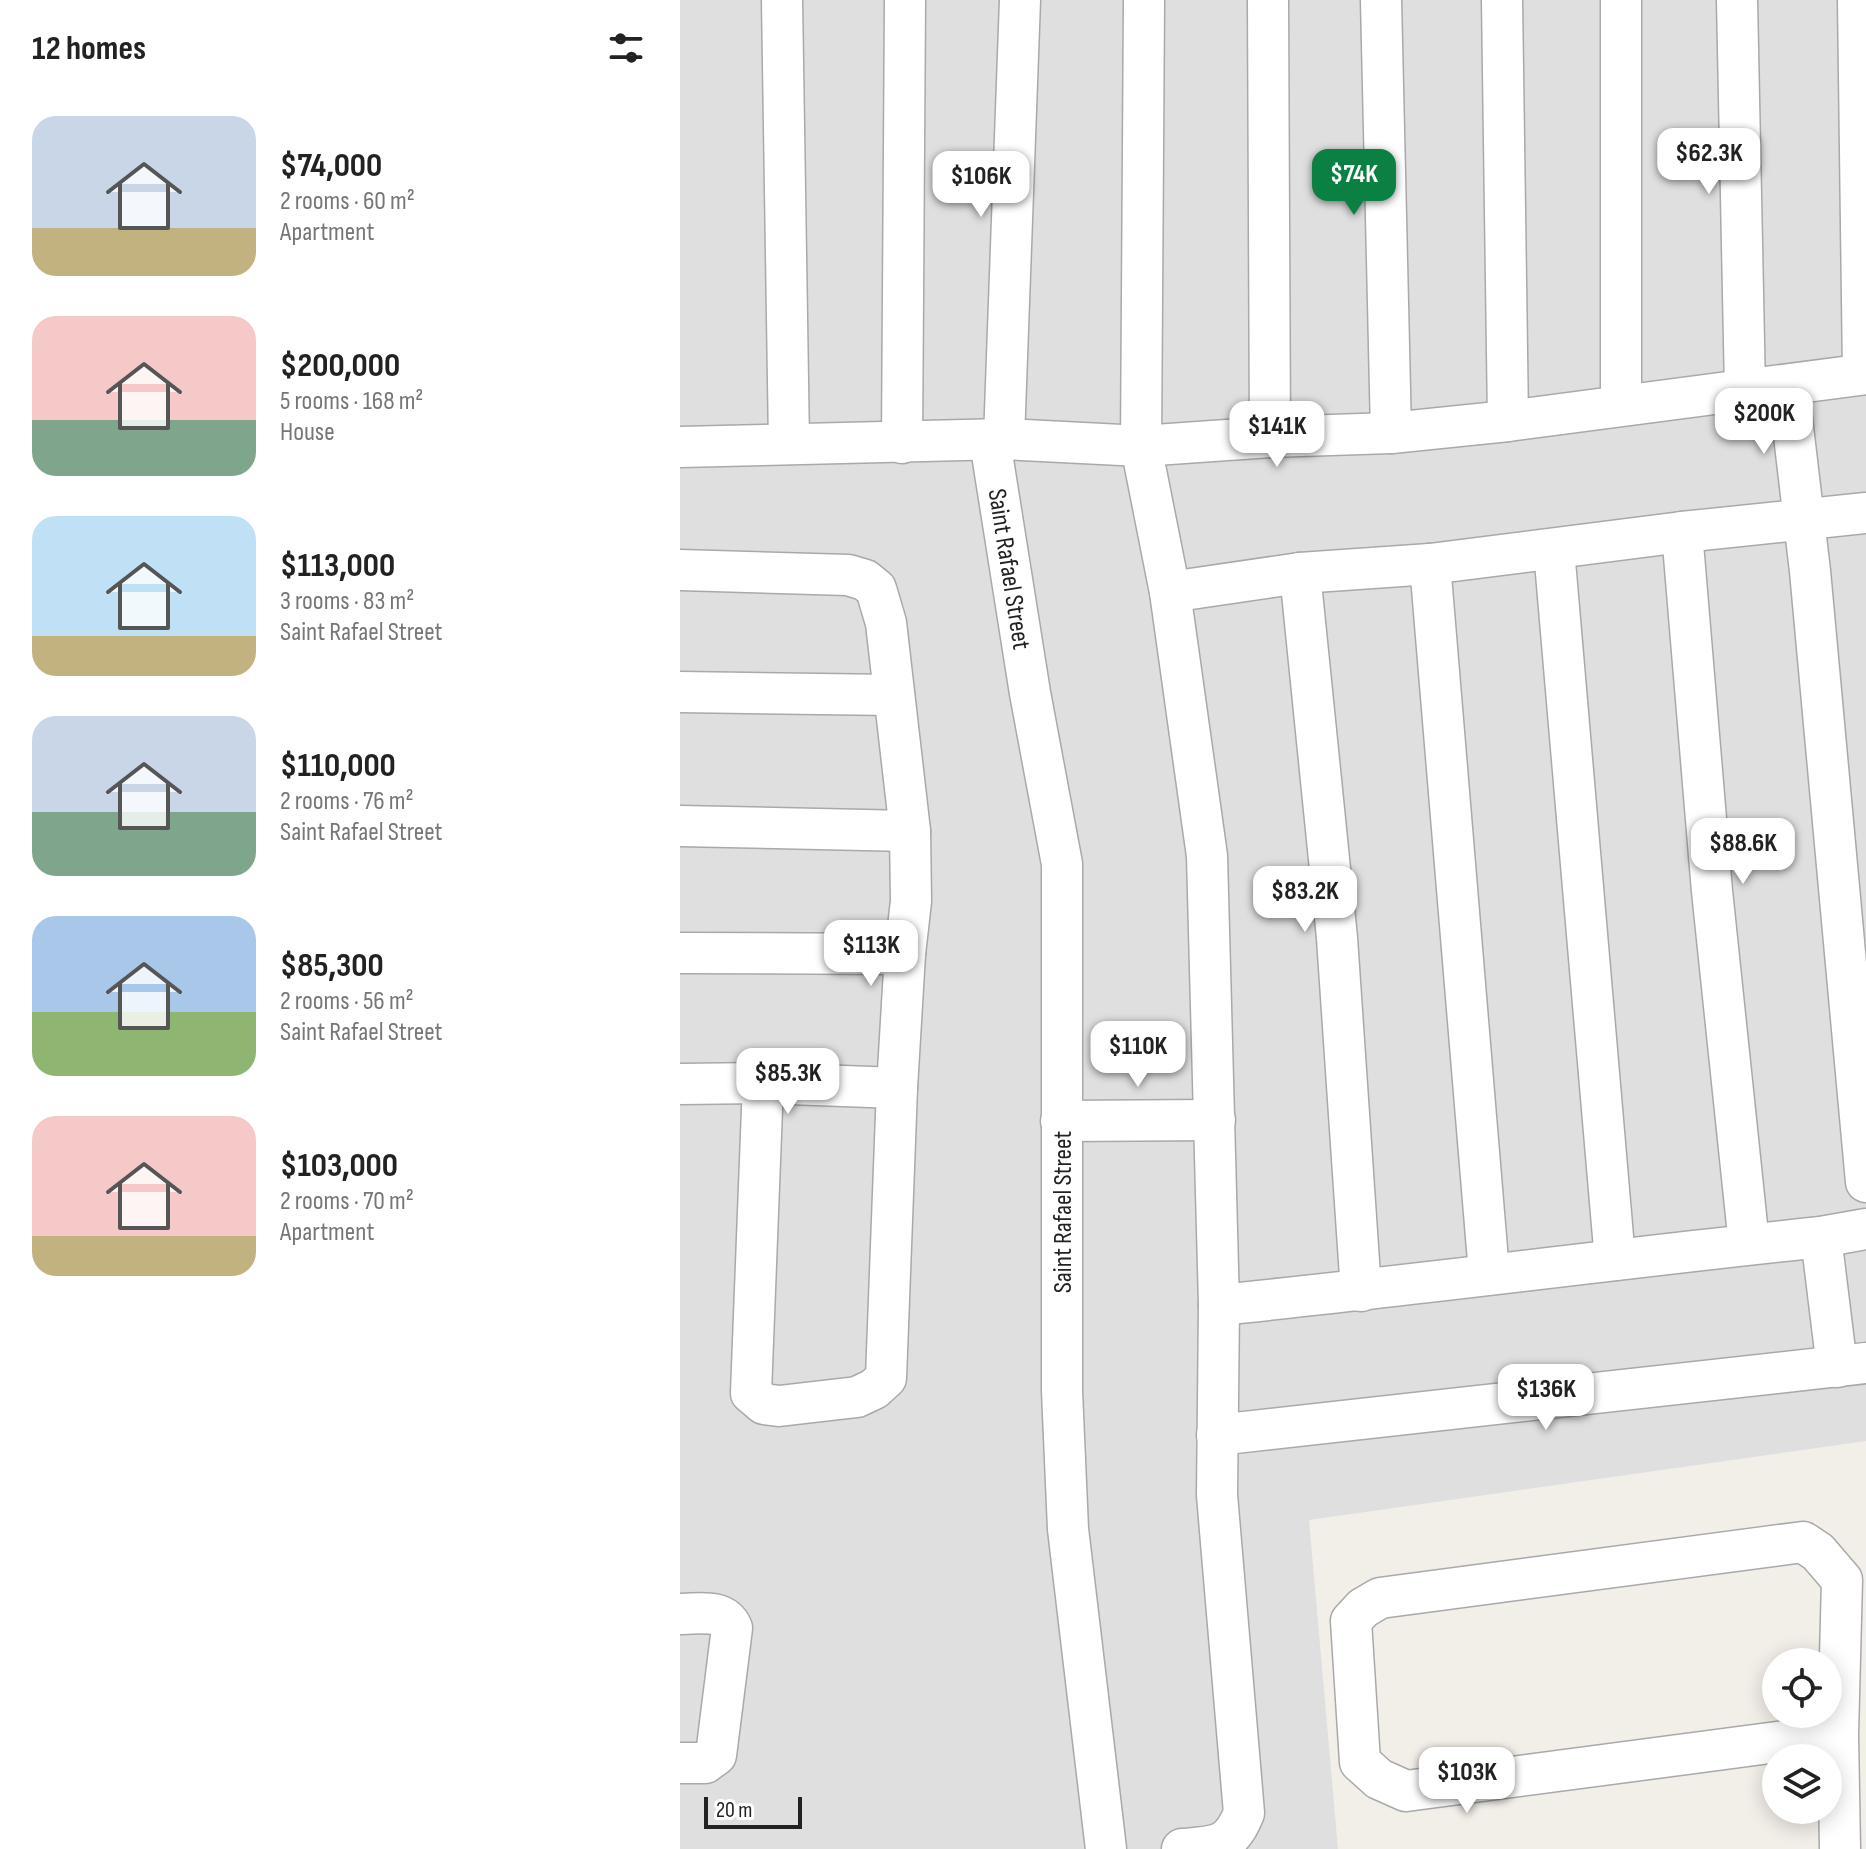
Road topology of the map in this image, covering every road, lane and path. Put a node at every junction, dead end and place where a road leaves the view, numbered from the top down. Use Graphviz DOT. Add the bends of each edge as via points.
graph roads {
  1 [pos="782,0"];
  2 [pos="905,0"];
  3 [pos="1020,0"];
  4 [pos="1144,0"];
  5 [pos="1268,0"];
  6 [pos="1381,0"];
  7 [pos="1502,0"];
  8 [pos="1621,0"];
  9 [pos="1737,0"];
  10 [pos="1858,0"];
  11 [pos="1864,374"];
  12 [pos="1788,385"];
  13 [pos="1745,391"];
  14 [pos="1621,405"];
  15 [pos="1508,421"];
  16 [pos="1391,433"];
  17 [pos="1270,437"];
  18 [pos="1004,439"];
  19 [pos="902,443"];
  20 [pos="789,444"];
  21 [pos="1141,446"];
  22 [pos="680,447"];
  23 [pos="1866,513"];
  24 [pos="1804,520"];
  25 [pos="1682,532"];
  26 [pos="1554,550"];
  27 [pos="1430,564"];
  28 [pos="680,570"];
  29 [pos="1300,573"];
  30 [pos="1170,592"];
  31 [pos="680,692"];
  32 [pos="894,695"];
  33 [pos="680,826"];
  34 [pos="910,831"];
  35 [pos="680,953"];
  36 [pos="905,954"];
  37 [pos="763,1083"];
  38 [pos="680,1084"];
  39 [pos="897,1088"];
  40 [pos="1215,1120"];
  41 [pos="1061,1121"];
  42 [pos="1866,1182"];
  43 [pos="1866,1229"];
  44 [pos="1821,1237"];
  45 [pos="1749,1244"];
  46 [pos="1615,1260"];
  47 [pos="1489,1273"];
  48 [pos="1361,1291"];
  49 [pos="1219,1305"];
  50 [pos="1852,1365"];
  51 [pos="1217,1435"];
  52 [pos="680,1614"];
  53 [pos="1838,1734"];
  54 [pos="680,1763"];
  55 [pos="1106,1849"];
  56 [pos="1182,1849"];
  57 [pos="1840,1849"];
  1 -- 20 [label="street"];
  2 -- 19 [label="street"];
  3 -- 18 [label="street, Saint Rafael Street"];
  4 -- 21 [label="street"];
  5 -- 17 [label="street"];
  6 -- 16 [label="street"];
  7 -- 15 [label="street"];
  8 -- 14 [label="street"];
  9 -- 13 [label="street"];
  10 -- 11 [label="street"];
  11 -- 12 [label="street"];
  12 -- 13 [label="street"];
  12 -- 24 [label="street"];
  13 -- 14 [label="street"];
  14 -- 15 [label="street"];
  15 -- 16 [label="street"];
  16 -- 17 [label="street"];
  17 -- 21 [label="street"];
  18 -- 19 [label="street"];
  18 -- 21 [label="street"];
  18 -- 41 [label="street, Saint Rafael Street" via="992,454 1062,864"];
  19 -- 20 [label="street"];
  20 -- 22 [label="street"];
  21 -- 30 [label="street"];
  23 -- 24 [label="street"];
  24 -- 25 [label="street"];
  24 -- 42 [label="street"];
  25 -- 26 [label="street"];
  25 -- 45 [label="street"];
  26 -- 27 [label="street"];
  26 -- 46 [label="street"];
  27 -- 29 [label="street"];
  27 -- 47 [label="street"];
  28 -- 32 [label="street" via="848,575 865,580 876,589 886,623"];
  29 -- 30 [label="street"];
  29 -- 48 [label="street" via="1337,938"];
  30 -- 40 [label="street" via="1207,856"];
  31 -- 32 [label="street"];
  32 -- 34 [label="street"];
  33 -- 34 [label="street"];
  34 -- 36 [label="street"];
  35 -- 36 [label="street"];
  36 -- 39 [label="street"];
  37 -- 38 [label="street"];
  37 -- 39 [label="street"];
  37 -- 39 [label="street" via="751,1393 764,1404 779,1406 857,1397 886,1378"];
  40 -- 41 [label="street"];
  40 -- 49 [label="street"];
  41 -- 55 [label="street, Saint Rafael Street" via="1068,1529"];
  43 -- 44 [label="street"];
  44 -- 45 [label="street"];
  44 -- 50 [label="street"];
  45 -- 46 [label="street"];
  46 -- 47 [label="street"];
  47 -- 48 [label="street"];
  48 -- 49 [label="street"];
  49 -- 51 [label="street"];
  50 -- 51 [label="street"];
  51 -- 56 [label="street" via="1217,1495 1244,1813 1237,1831 1220,1846"];
  52 -- 54 [label="street" via="720,1614 732,1628 716,1755 705,1763"];
  53 -- 53 [label="street" via="1842,1580 1803,1542 1380,1598 1351,1621 1360,1762 1379,1779 1406,1791"];
  53 -- 57 [label="street"];
}
